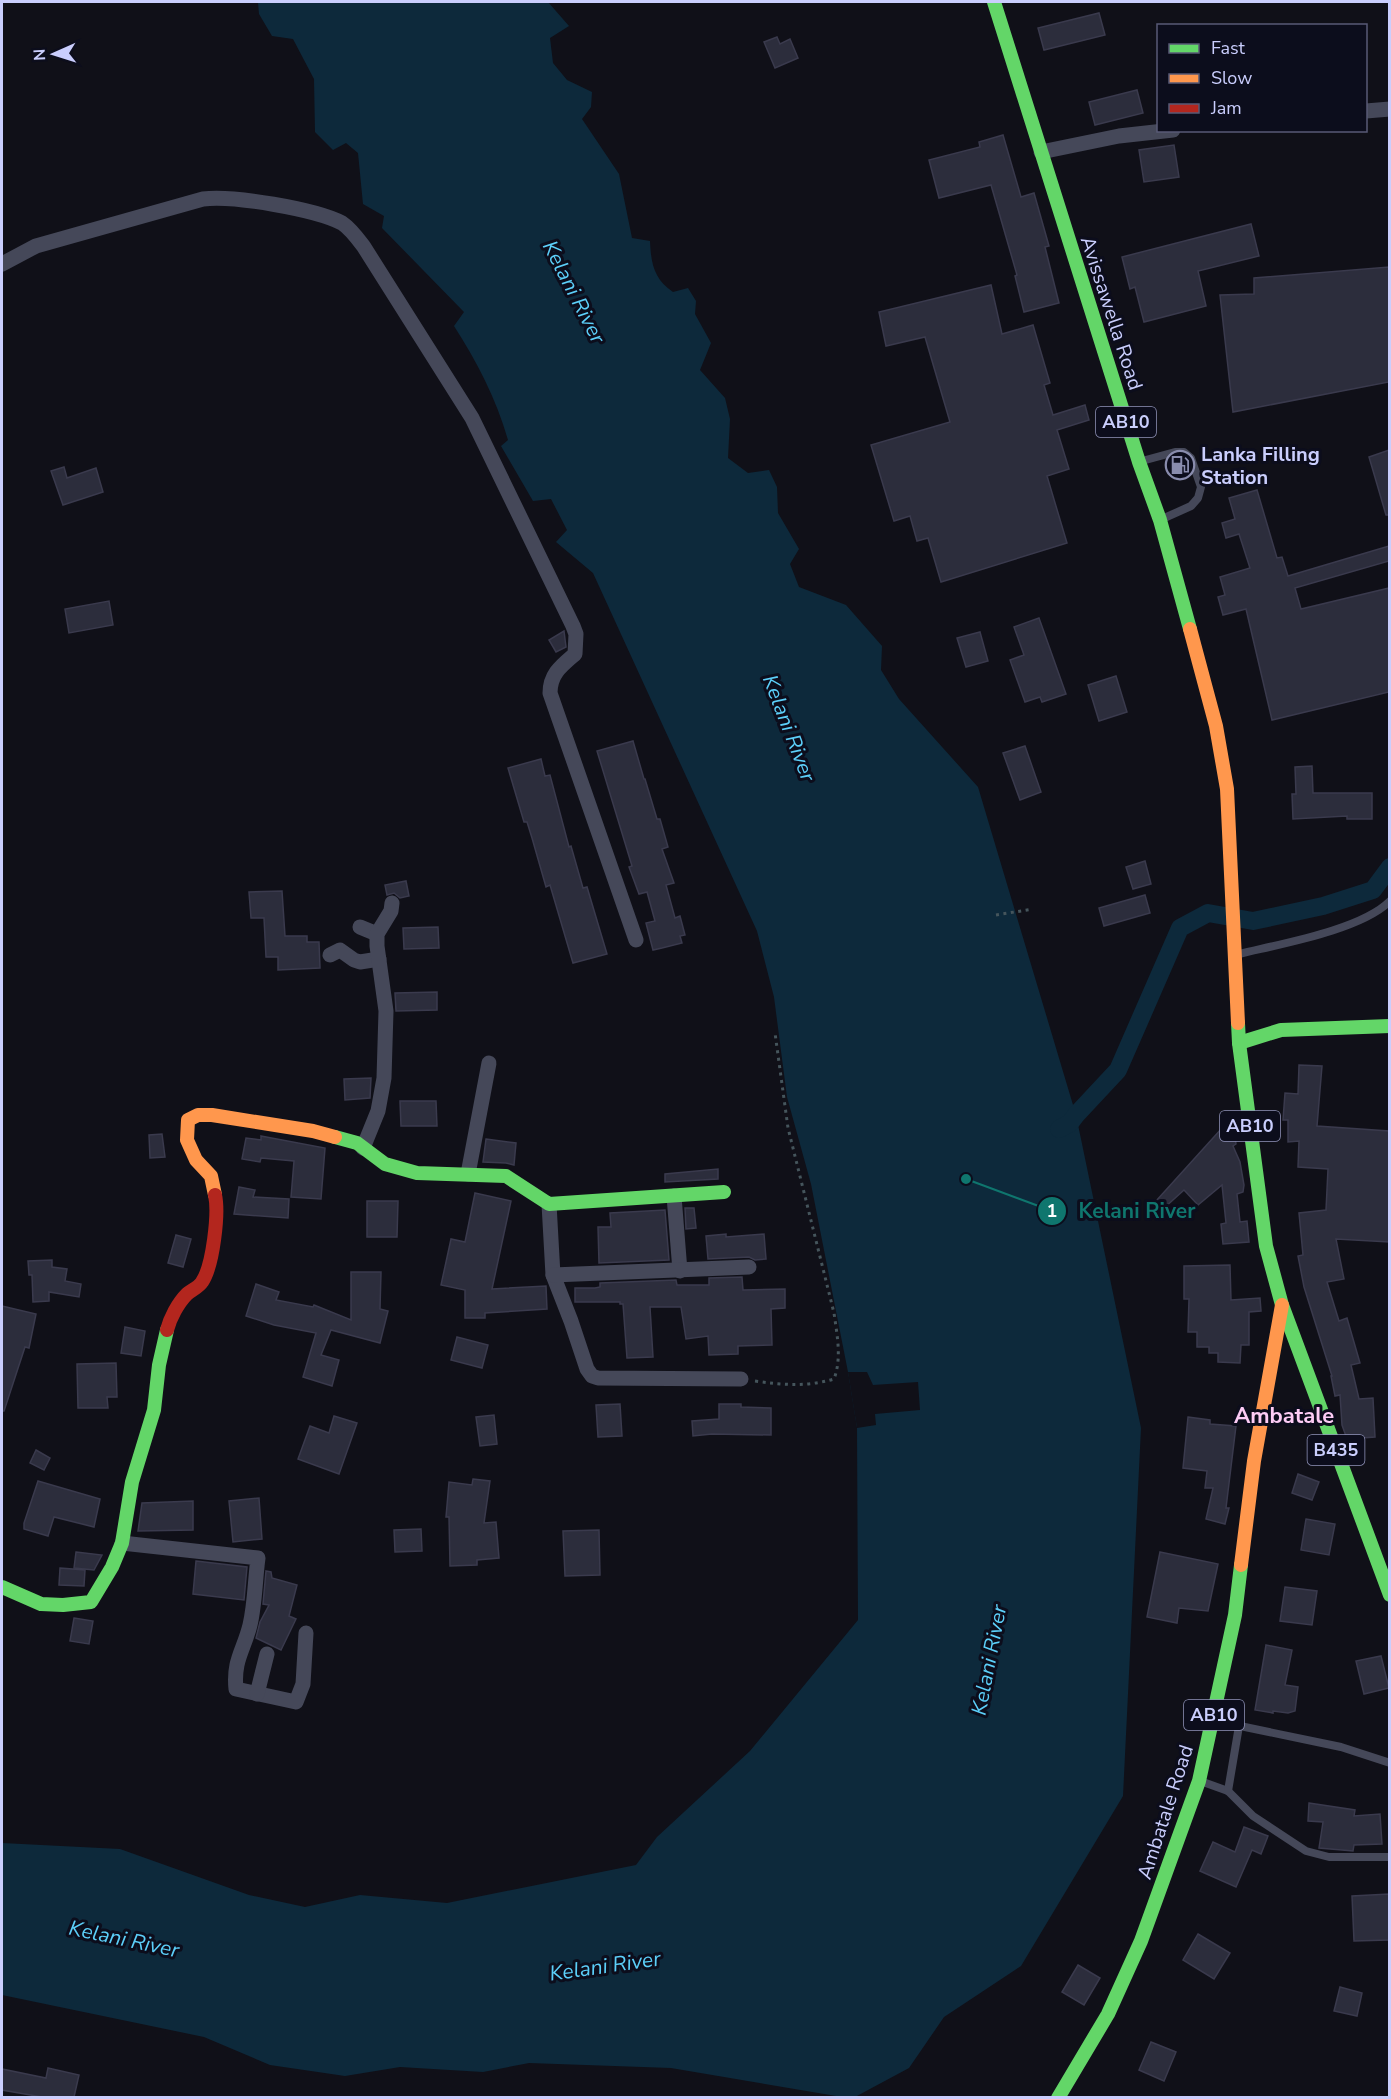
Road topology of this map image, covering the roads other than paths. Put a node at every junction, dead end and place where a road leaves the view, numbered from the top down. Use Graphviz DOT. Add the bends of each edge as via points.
graph roads {
  1 [pos="994,2"];
  2 [pos="1389,109"];
  3 [pos="1367,111"];
  4 [pos="1157,132"];
  5 [pos="1041,152"];
  6 [pos="2,264"];
  7 [pos="1139,462"];
  8 [pos="1160,520"];
  9 [pos="1389,901"];
  10 [pos="392,903"];
  11 [pos="360,927"];
  12 [pos="377,934"];
  13 [pos="636,940"];
  14 [pos="1234,950"];
  15 [pos="330,955"];
  16 [pos="379,959"];
  17 [pos="1389,1026"];
  18 [pos="1239,1043"];
  19 [pos="489,1063"];
  20 [pos="363,1148"];
  21 [pos="468,1174"];
  22 [pos="724,1192"];
  23 [pos="674,1196"];
  24 [pos="549,1203"];
  25 [pos="749,1267"];
  26 [pos="680,1271"];
  27 [pos="553,1275"];
  28 [pos="1282,1305"];
  29 [pos="741,1379"];
  30 [pos="122,1543"];
  31 [pos="2,1587"];
  32 [pos="1389,1595"];
  33 [pos="306,1633"];
  34 [pos="267,1654"];
  35 [pos="257,1694"];
  36 [pos="1213,1720"];
  37 [pos="1239,1726"];
  38 [pos="1389,1763"];
  39 [pos="1199,1781"];
  40 [pos="1228,1791"];
  41 [pos="1389,1857"];
  42 [pos="1058,2097"];
  1 -- 5 [label="main road, Avissawella Road / AB10"];
  2 -- 3 [label="street"];
  4 -- 5 [label="street"];
  5 -- 7 [label="main road, Avissawella Road / AB10"];
  6 -- 13 [label="street" via="36,246 216,197 325,217 343,224 353,234 472,418 573,626 575,654 553,674 550,693"];
  7 -- 8 [label="main road, Avissawella Road / AB10"];
  7 -- 8 [label="lane" via="1175,452 1184,452 1191,458 1201,487 1198,498 1191,506"];
  8 -- 14 [label="main road, Avissawella Road / AB10" via="1216,726 1227,789"];
  9 -- 14 [label="lane" via="1357,923"];
  10 -- 12 [label="street"];
  11 -- 12 [label="street"];
  12 -- 16 [label="street"];
  14 -- 18 [label="main road, AB10"];
  15 -- 16 [label="street" via="340,950 360,962"];
  16 -- 20 [label="street" via="386,1011 384,1078 378,1111"];
  17 -- 18 [label="main road" via="1281,1030"];
  18 -- 28 [label="main road, AB10" via="1266,1246"];
  19 -- 21 [label="street"];
  20 -- 21 [label="main road" via="385,1164 417,1173"];
  20 -- 30 [label="main road" via="313,1131 223,1117 198,1115 188,1120 187,1140 196,1160 211,1176 217,1203 214,1247 202,1282 185,1296 169,1320 154,1410 132,1482"];
  21 -- 24 [label="main road" via="506,1176"];
  22 -- 23 [label="main road"];
  23 -- 24 [label="main road"];
  23 -- 26 [label="street"];
  24 -- 27 [label="street"];
  25 -- 26 [label="street"];
  26 -- 27 [label="street"];
  27 -- 29 [label="street" via="592,1376"];
  28 -- 32 [label="main road, B435"];
  28 -- 36 [label="main road, Ambatale Road / AB10" via="1254,1461 1235,1615"];
  30 -- 31 [label="main road" via="91,1602 41,1604"];
  30 -- 35 [label="street" via="258,1558 250,1624 234,1676 236,1689"];
  33 -- 35 [label="street" via="303,1684 296,1702"];
  34 -- 35 [label="street"];
  36 -- 37 [label="lane"];
  36 -- 39 [label="main road, Ambatale Road / AB10"];
  37 -- 38 [label="lane" via="1341,1748"];
  37 -- 40 [label="lane"];
  39 -- 40 [label="lane"];
  39 -- 42 [label="main road, Ambatale Road / AB10" via="1141,1941 1113,2004"];
  40 -- 41 [label="lane" via="1253,1816 1306,1851 1329,1857"];
}
